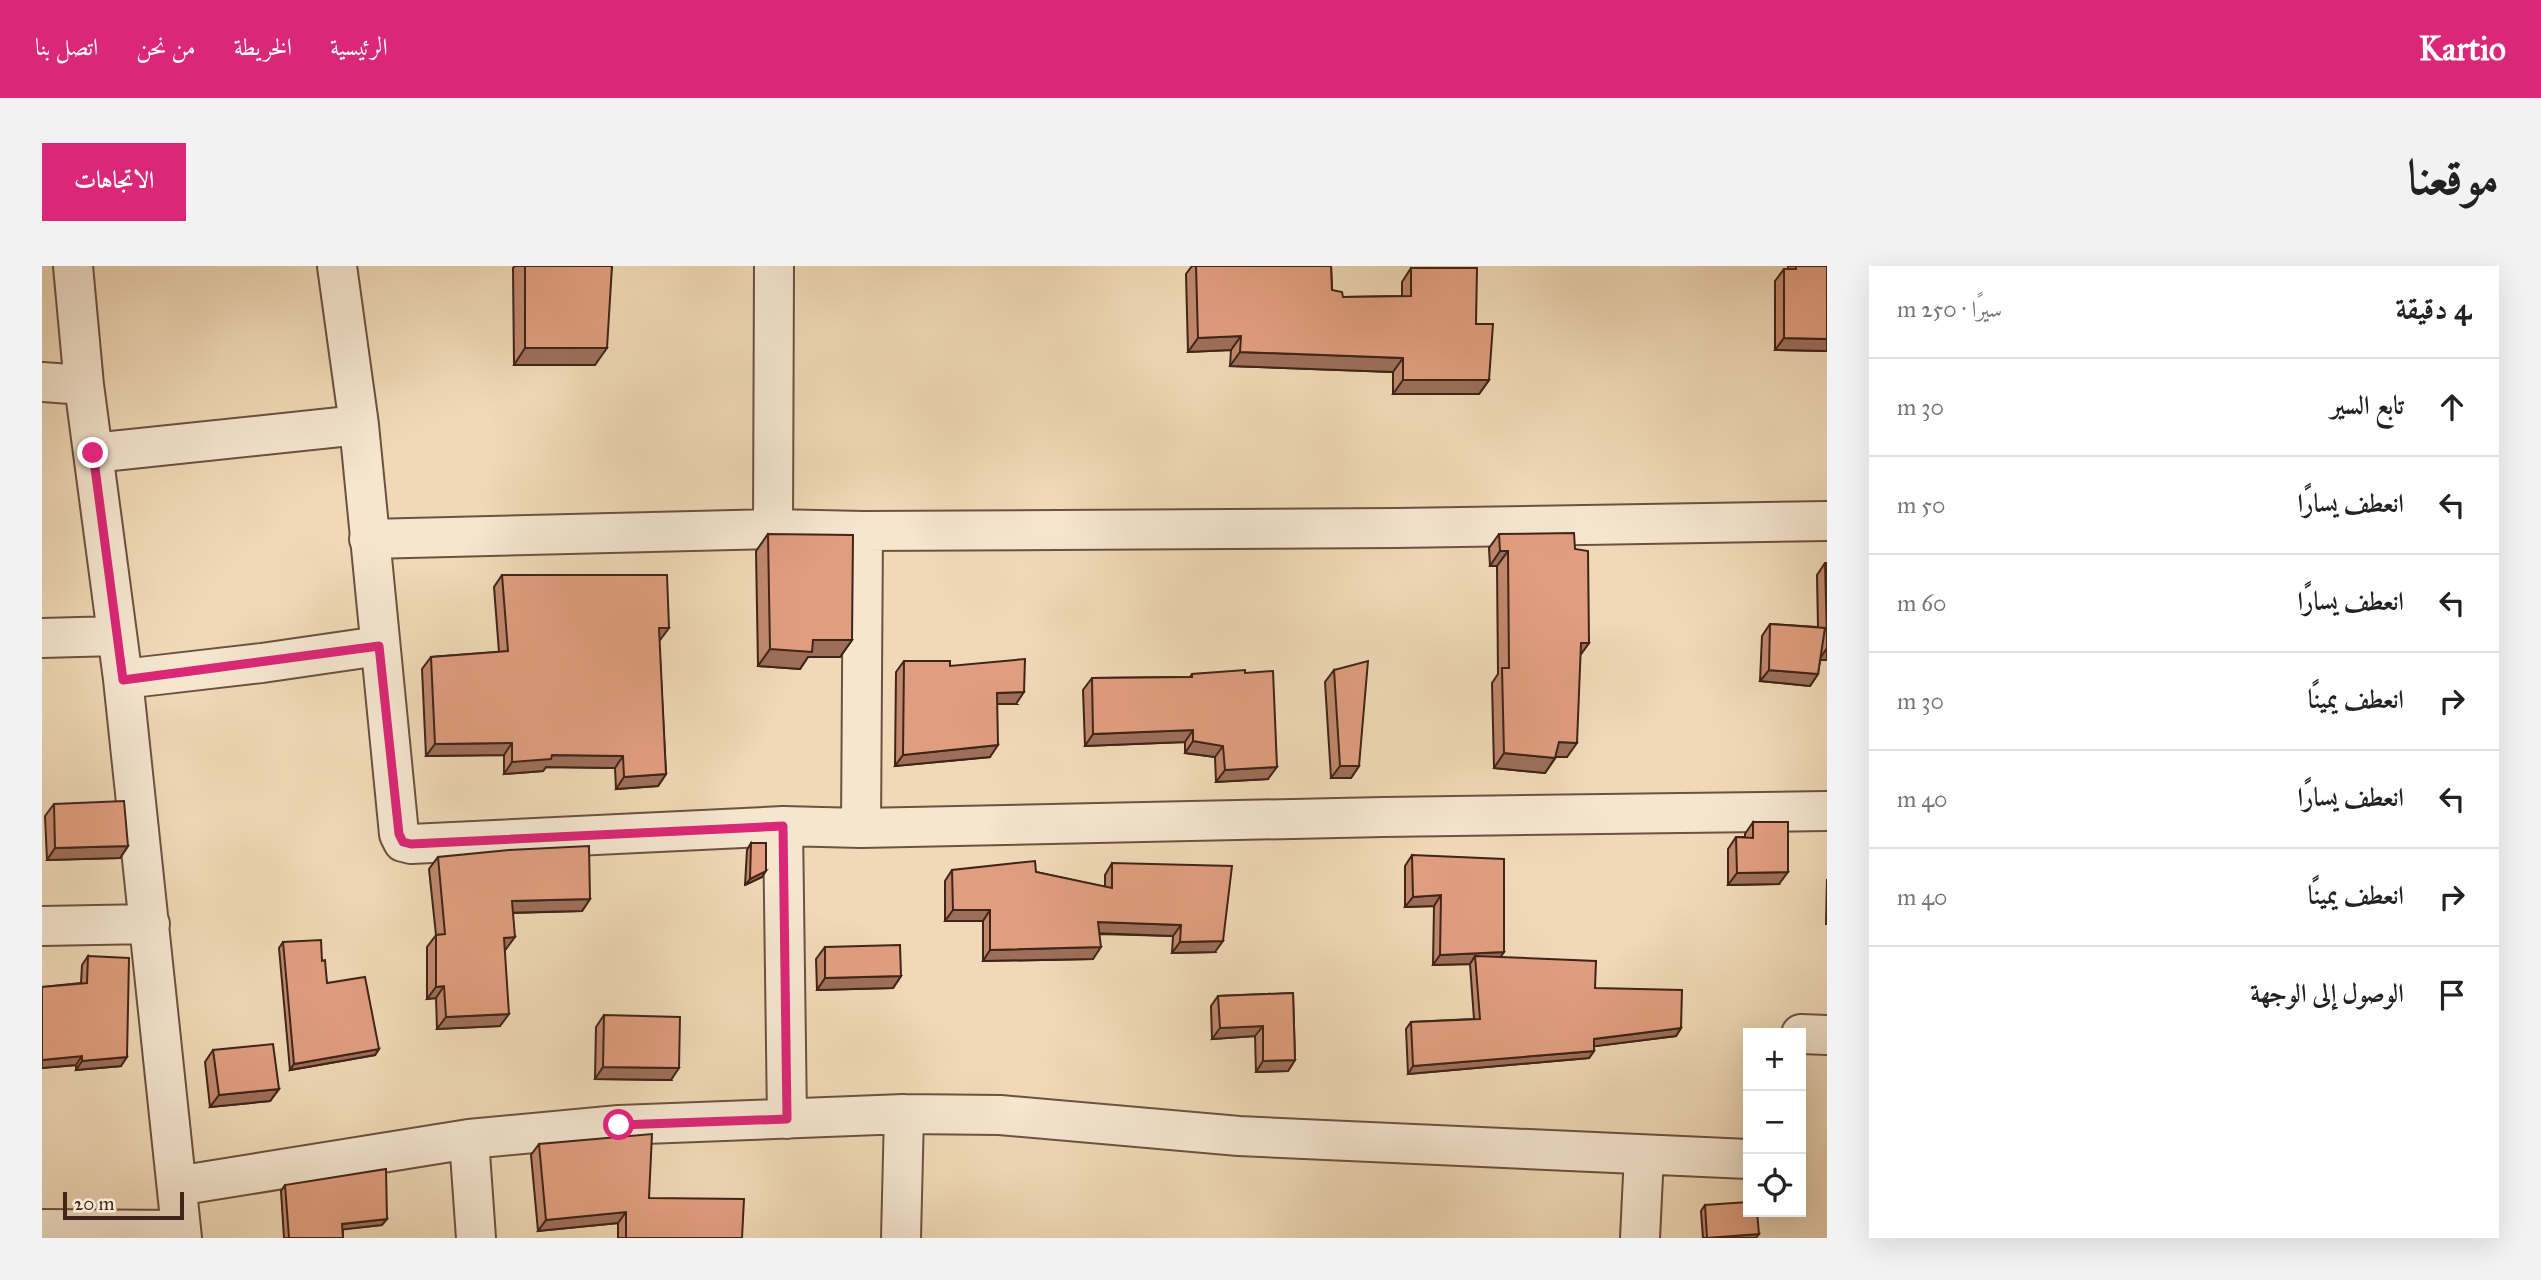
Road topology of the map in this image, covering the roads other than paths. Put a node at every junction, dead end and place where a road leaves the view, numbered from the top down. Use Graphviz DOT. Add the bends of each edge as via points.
graph roads {
  1 [pos="73,266"];
  2 [pos="337,266"];
  3 [pos="774,266"];
  4 [pos="42,382"];
  5 [pos="84,386"];
  6 [pos="359,425"];
  7 [pos="93,453"];
  8 [pos="1827,521"];
  9 [pos="773,529"];
  10 [pos="863,531"];
  11 [pos="369,539"];
  12 [pos="116,636"];
  13 [pos="42,638"];
  14 [pos="379,646"];
  15 [pos="123,680"];
  16 [pos="1827,811"];
  17 [pos="783,826"];
  18 [pos="861,828"];
  19 [pos="150,924"];
  20 [pos="42,926"];
  21 [pos="1806,1034"];
  22 [pos="1827,1035"];
  23 [pos="904,1114"];
  24 [pos="787,1119"];
  25 [pos="468,1139"];
  26 [pos="1644,1155"];
  27 [pos="1743,1159"];
  28 [pos="177,1186"];
  29 [pos="42,1229"];
  30 [pos="181,1234"];
  31 [pos="477,1238"];
  32 [pos="901,1238"];
  33 [pos="1640,1238"];
  1 -- 5 [label="street"];
  2 -- 6 [label="street"];
  3 -- 9 [label="street"];
  4 -- 5 [label="street"];
  5 -- 7 [label="street"];
  6 -- 7 [label="street"];
  6 -- 11 [label="street"];
  7 -- 12 [label="street"];
  8 -- 10 [label="street"];
  9 -- 10 [label="street"];
  9 -- 11 [label="street"];
  10 -- 18 [label="street"];
  11 -- 14 [label="street"];
  12 -- 13 [label="street"];
  12 -- 15 [label="street"];
  14 -- 15 [label="street"];
  14 -- 17 [label="street" via="403,842"];
  15 -- 19 [label="street"];
  16 -- 18 [label="street"];
  17 -- 18 [label="street"];
  17 -- 24 [label="street"];
  19 -- 20 [label="street"];
  19 -- 28 [label="street"];
  21 -- 22 [label="street"];
  23 -- 24 [label="street"];
  23 -- 26 [label="street" via="1000,1115 1239,1136"];
  23 -- 32 [label="street"];
  24 -- 25 [label="street" via="619,1125"];
  25 -- 28 [label="street"];
  25 -- 31 [label="street"];
  26 -- 27 [label="street"];
  26 -- 33 [label="street"];
  28 -- 30 [label="street"];
  29 -- 30 [label="street"];
}
